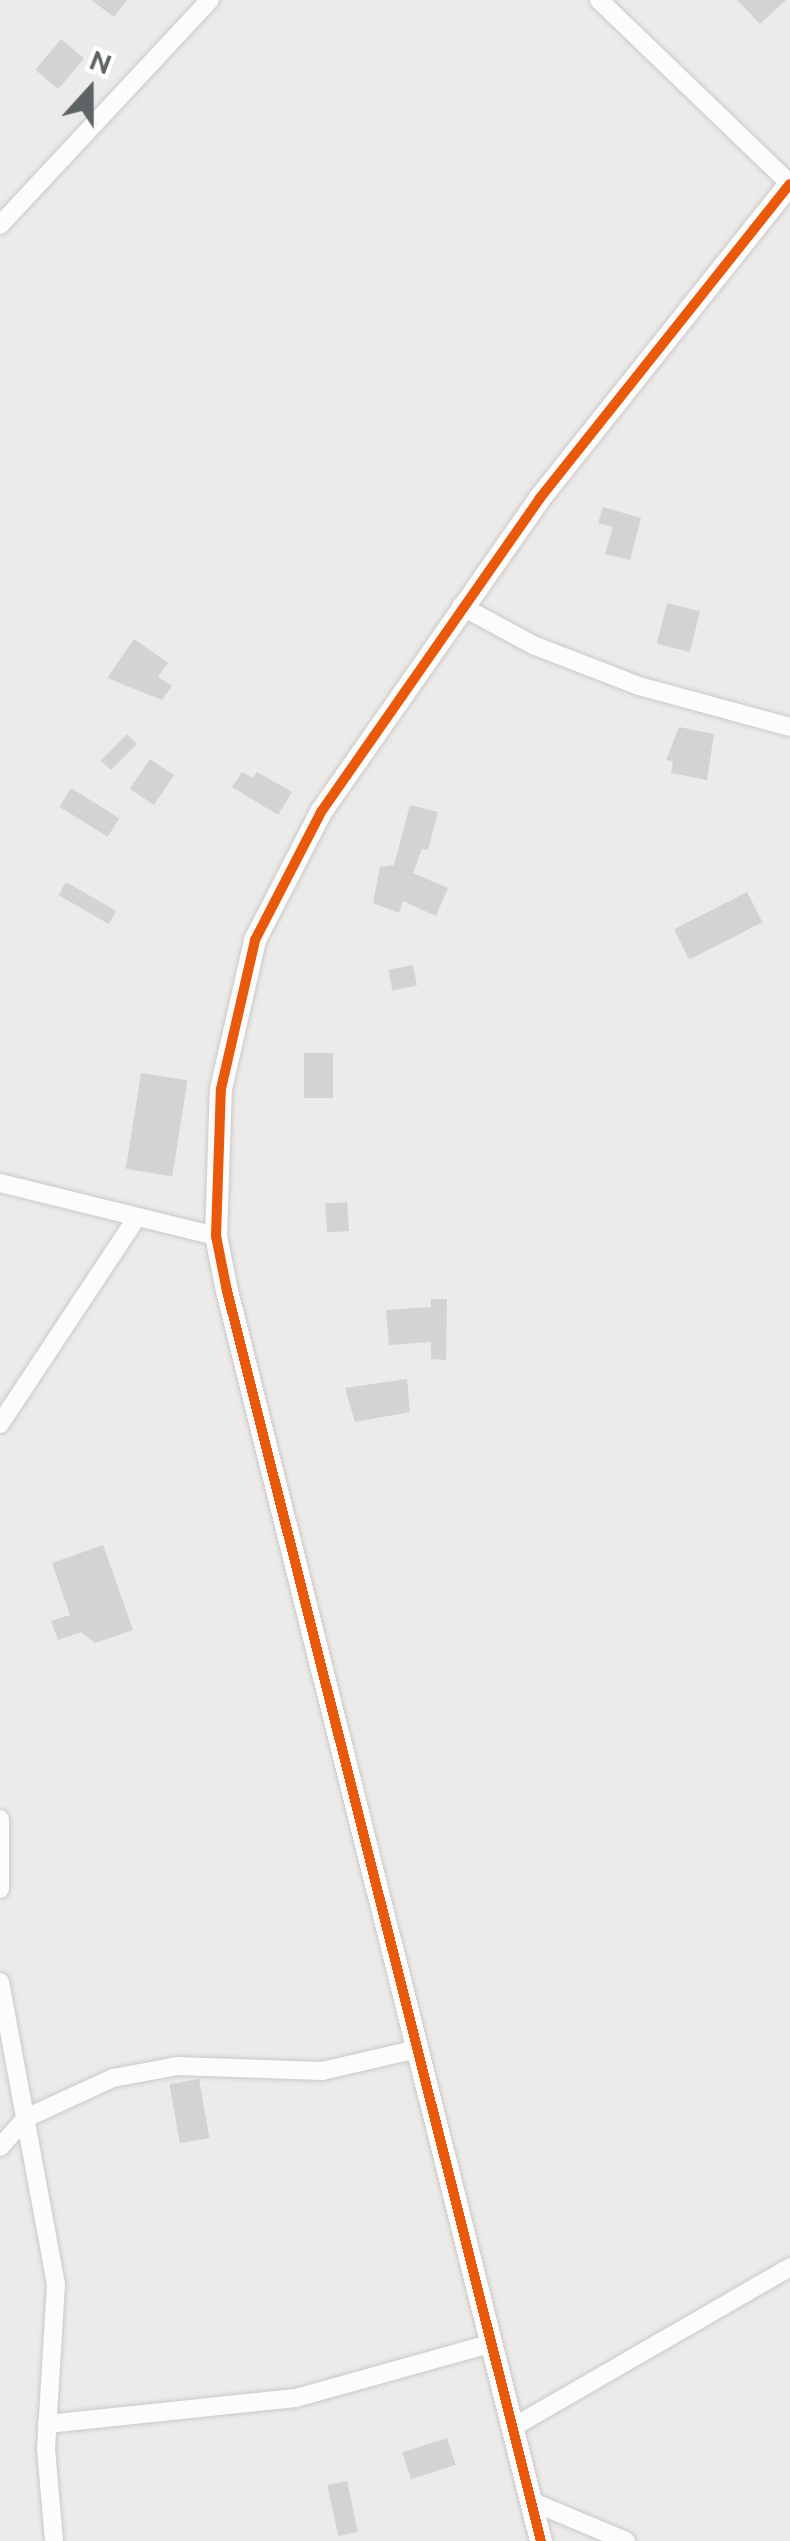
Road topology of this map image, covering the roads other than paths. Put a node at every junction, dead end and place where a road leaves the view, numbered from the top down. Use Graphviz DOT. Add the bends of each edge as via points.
graph roads {
  1 [pos="210,0"];
  2 [pos="599,0"];
  3 [pos="790,184"];
  4 [pos="0,225"];
  5 [pos="461,606"];
  6 [pos="790,727"];
  7 [pos="0,1183"];
  8 [pos="137,1217"];
  9 [pos="216,1236"];
  10 [pos="0,1424"];
  11 [pos="0,1819"];
  12 [pos="0,1889"];
  13 [pos="0,1982"];
  14 [pos="417,2049"];
  15 [pos="26,2118"];
  16 [pos="0,2146"];
  17 [pos="790,2267"];
  18 [pos="490,2344"];
  19 [pos="47,2424"];
  20 [pos="515,2426"];
  21 [pos="533,2502"];
  22 [pos="54,2541"];
  23 [pos="541,2541"];
  24 [pos="626,2541"];
  1 -- 4 [label="street"];
  2 -- 3 [label="street"];
  3 -- 5 [label="street"];
  5 -- 6 [label="street" via="534,645 639,686"];
  5 -- 9 [label="street" via="321,812 255,940 221,1089"];
  7 -- 8 [label="street"];
  8 -- 9 [label="street"];
  8 -- 10 [label="street"];
  9 -- 14 [label="street" via="262,1448"];
  11 -- 12 [label="street"];
  13 -- 15 [label="street"];
  14 -- 15 [label="street" via="268,2074 177,2066 113,2078"];
  14 -- 18 [label="street"];
  15 -- 16 [label="street"];
  15 -- 19 [label="street" via="56,2285"];
  17 -- 20 [label="street"];
  18 -- 19 [label="street" via="296,2398"];
  18 -- 20 [label="street"];
  19 -- 22 [label="street"];
  20 -- 21 [label="street"];
  21 -- 23 [label="street"];
  21 -- 24 [label="street"];
}
